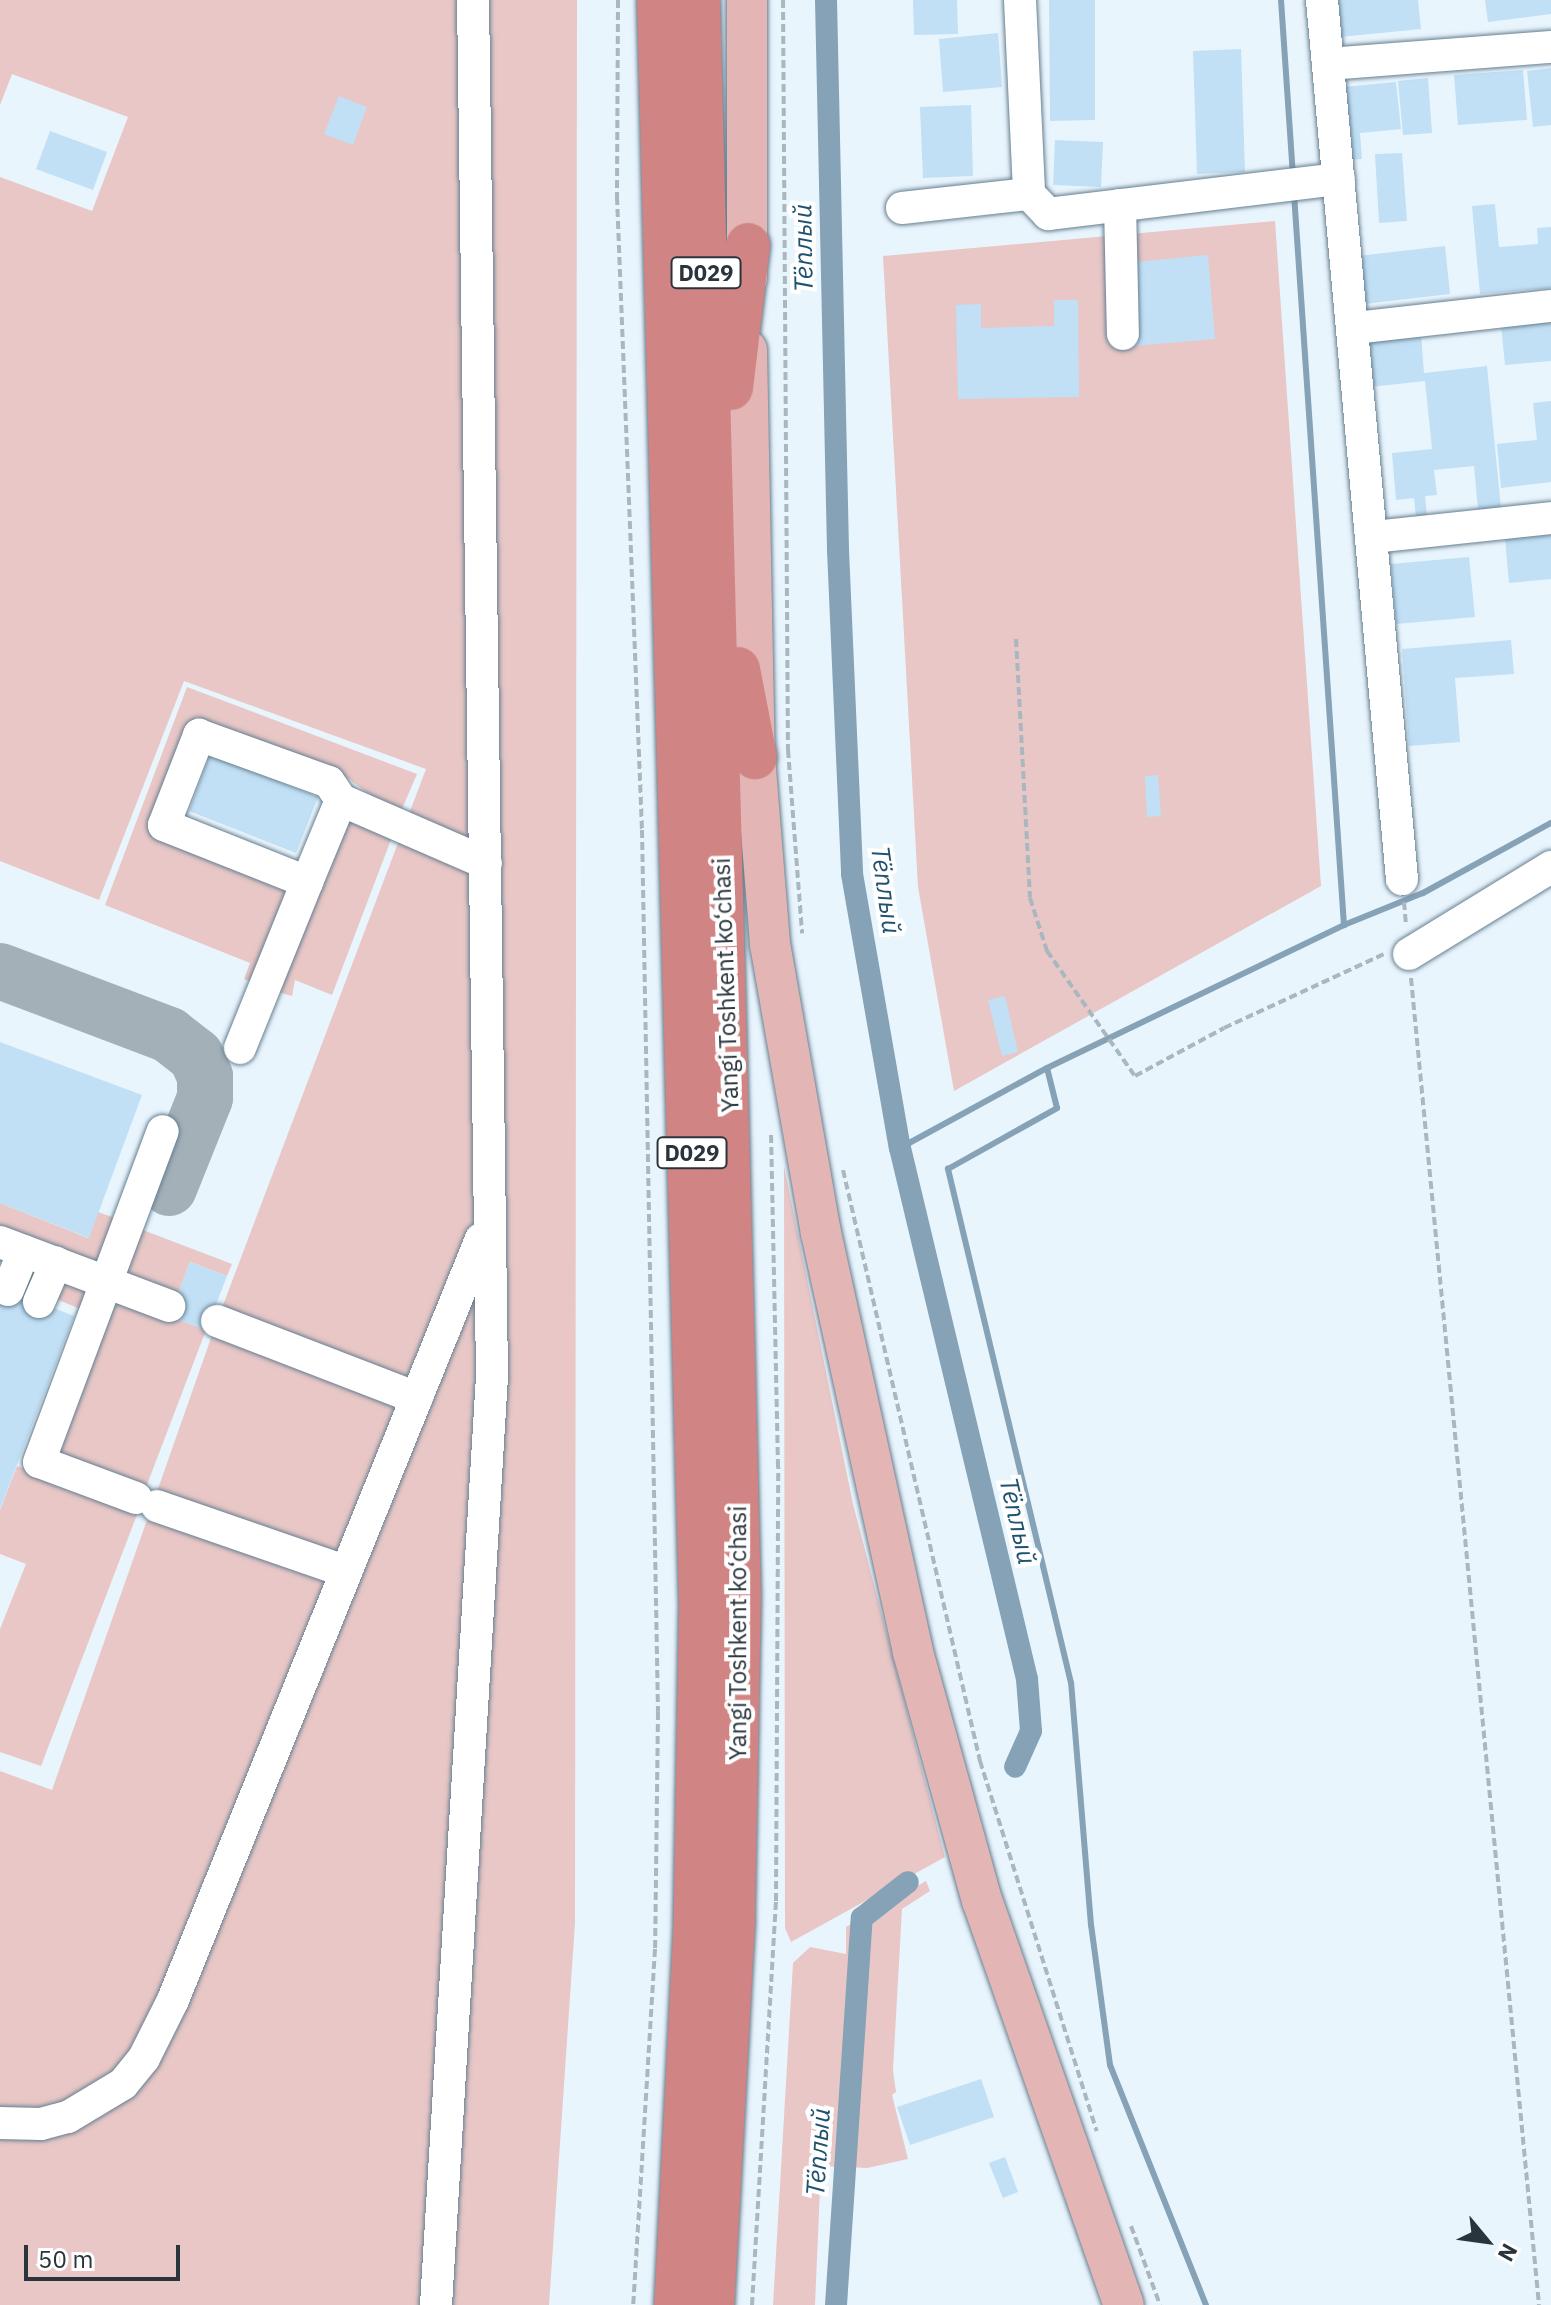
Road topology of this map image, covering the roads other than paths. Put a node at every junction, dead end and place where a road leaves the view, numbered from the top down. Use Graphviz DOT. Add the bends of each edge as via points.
graph roads {
  1 [pos="473,0"];
  2 [pos="659,0"];
  3 [pos="698,0"];
  4 [pos="747,0"];
  5 [pos="1020,0"];
  6 [pos="1322,0"];
  7 [pos="1551,47"];
  8 [pos="1328,64"];
  9 [pos="1326,181"];
  10 [pos="1029,194"];
  11 [pos="1120,205"];
  12 [pos="902,208"];
  13 [pos="748,245"];
  14 [pos="1551,306"];
  15 [pos="1354,328"];
  16 [pos="1123,334"];
  17 [pos="1551,518"];
  18 [pos="1374,537"];
  19 [pos="713,545"];
  20 [pos="772,750"];
  21 [pos="341,800"];
  22 [pos="486,863"];
  23 [pos="1551,867"];
  24 [pos="1402,879"];
  25 [pos="307,882"];
  26 [pos="1408,949"];
  27 [pos="240,1048"];
  28 [pos="163,1131"];
  29 [pos="487,1224"];
  30 [pos="12,1246"];
  31 [pos="56,1263"];
  32 [pos="107,1282"];
  33 [pos="8,1290"];
  34 [pos="39,1302"];
  35 [pos="169,1306"];
  36 [pos="217,1321"];
  37 [pos="417,1398"];
  38 [pos="345,1571"];
  39 [pos="0,2123"];
  40 [pos="436,2305"];
  41 [pos="676,2305"];
  42 [pos="712,2305"];
  43 [pos="1124,2305"];
  1 -- 22 [label="street"];
  2 -- 41 [label="highway, Yangi Toshkent ko‘chasi / D029" via="701,1592 695,1936"];
  3 -- 19 [label="highway, Yangi Toshkent ko‘chasi / D029"];
  4 -- 13 [label="main road"];
  5 -- 10 [label="street"];
  6 -- 8 [label="street"];
  7 -- 8 [label="street"];
  8 -- 9 [label="street"];
  9 -- 11 [label="street"];
  9 -- 15 [label="street"];
  10 -- 11 [label="street" via="1048,214"];
  10 -- 12 [label="street"];
  11 -- 16 [label="street"];
  13 -- 19 [label="highway"];
  13 -- 20 [label="main road" via="747,504"];
  14 -- 15 [label="street"];
  15 -- 18 [label="street"];
  17 -- 18 [label="street"];
  18 -- 24 [label="street"];
  19 -- 20 [label="highway"];
  19 -- 42 [label="highway, Yangi Toshkent ko‘chasi / D029" via="739,1596 733,1906"];
  20 -- 43 [label="main road" via="770,944 821,1233 913,1652 982,1900"];
  21 -- 22 [label="street"];
  21 -- 25 [label="street"];
  21 -- 25 [label="street" via="329,782 199,735 164,825"];
  22 -- 29 [label="street"];
  23 -- 26 [label="street"];
  25 -- 27 [label="street"];
  28 -- 32 [label="street"];
  29 -- 37 [label="street"];
  29 -- 40 [label="street" via="492,1376"];
  30 -- 31 [label="street"];
  30 -- 33 [label="street"];
  31 -- 32 [label="street"];
  31 -- 34 [label="street"];
  32 -- 35 [label="street"];
  32 -- 38 [label="street" via="39,1462"];
  36 -- 37 [label="street"];
  37 -- 38 [label="street"];
  38 -- 39 [label="street" via="173,2000 144,2058 123,2084 68,2117 41,2124"];
}
